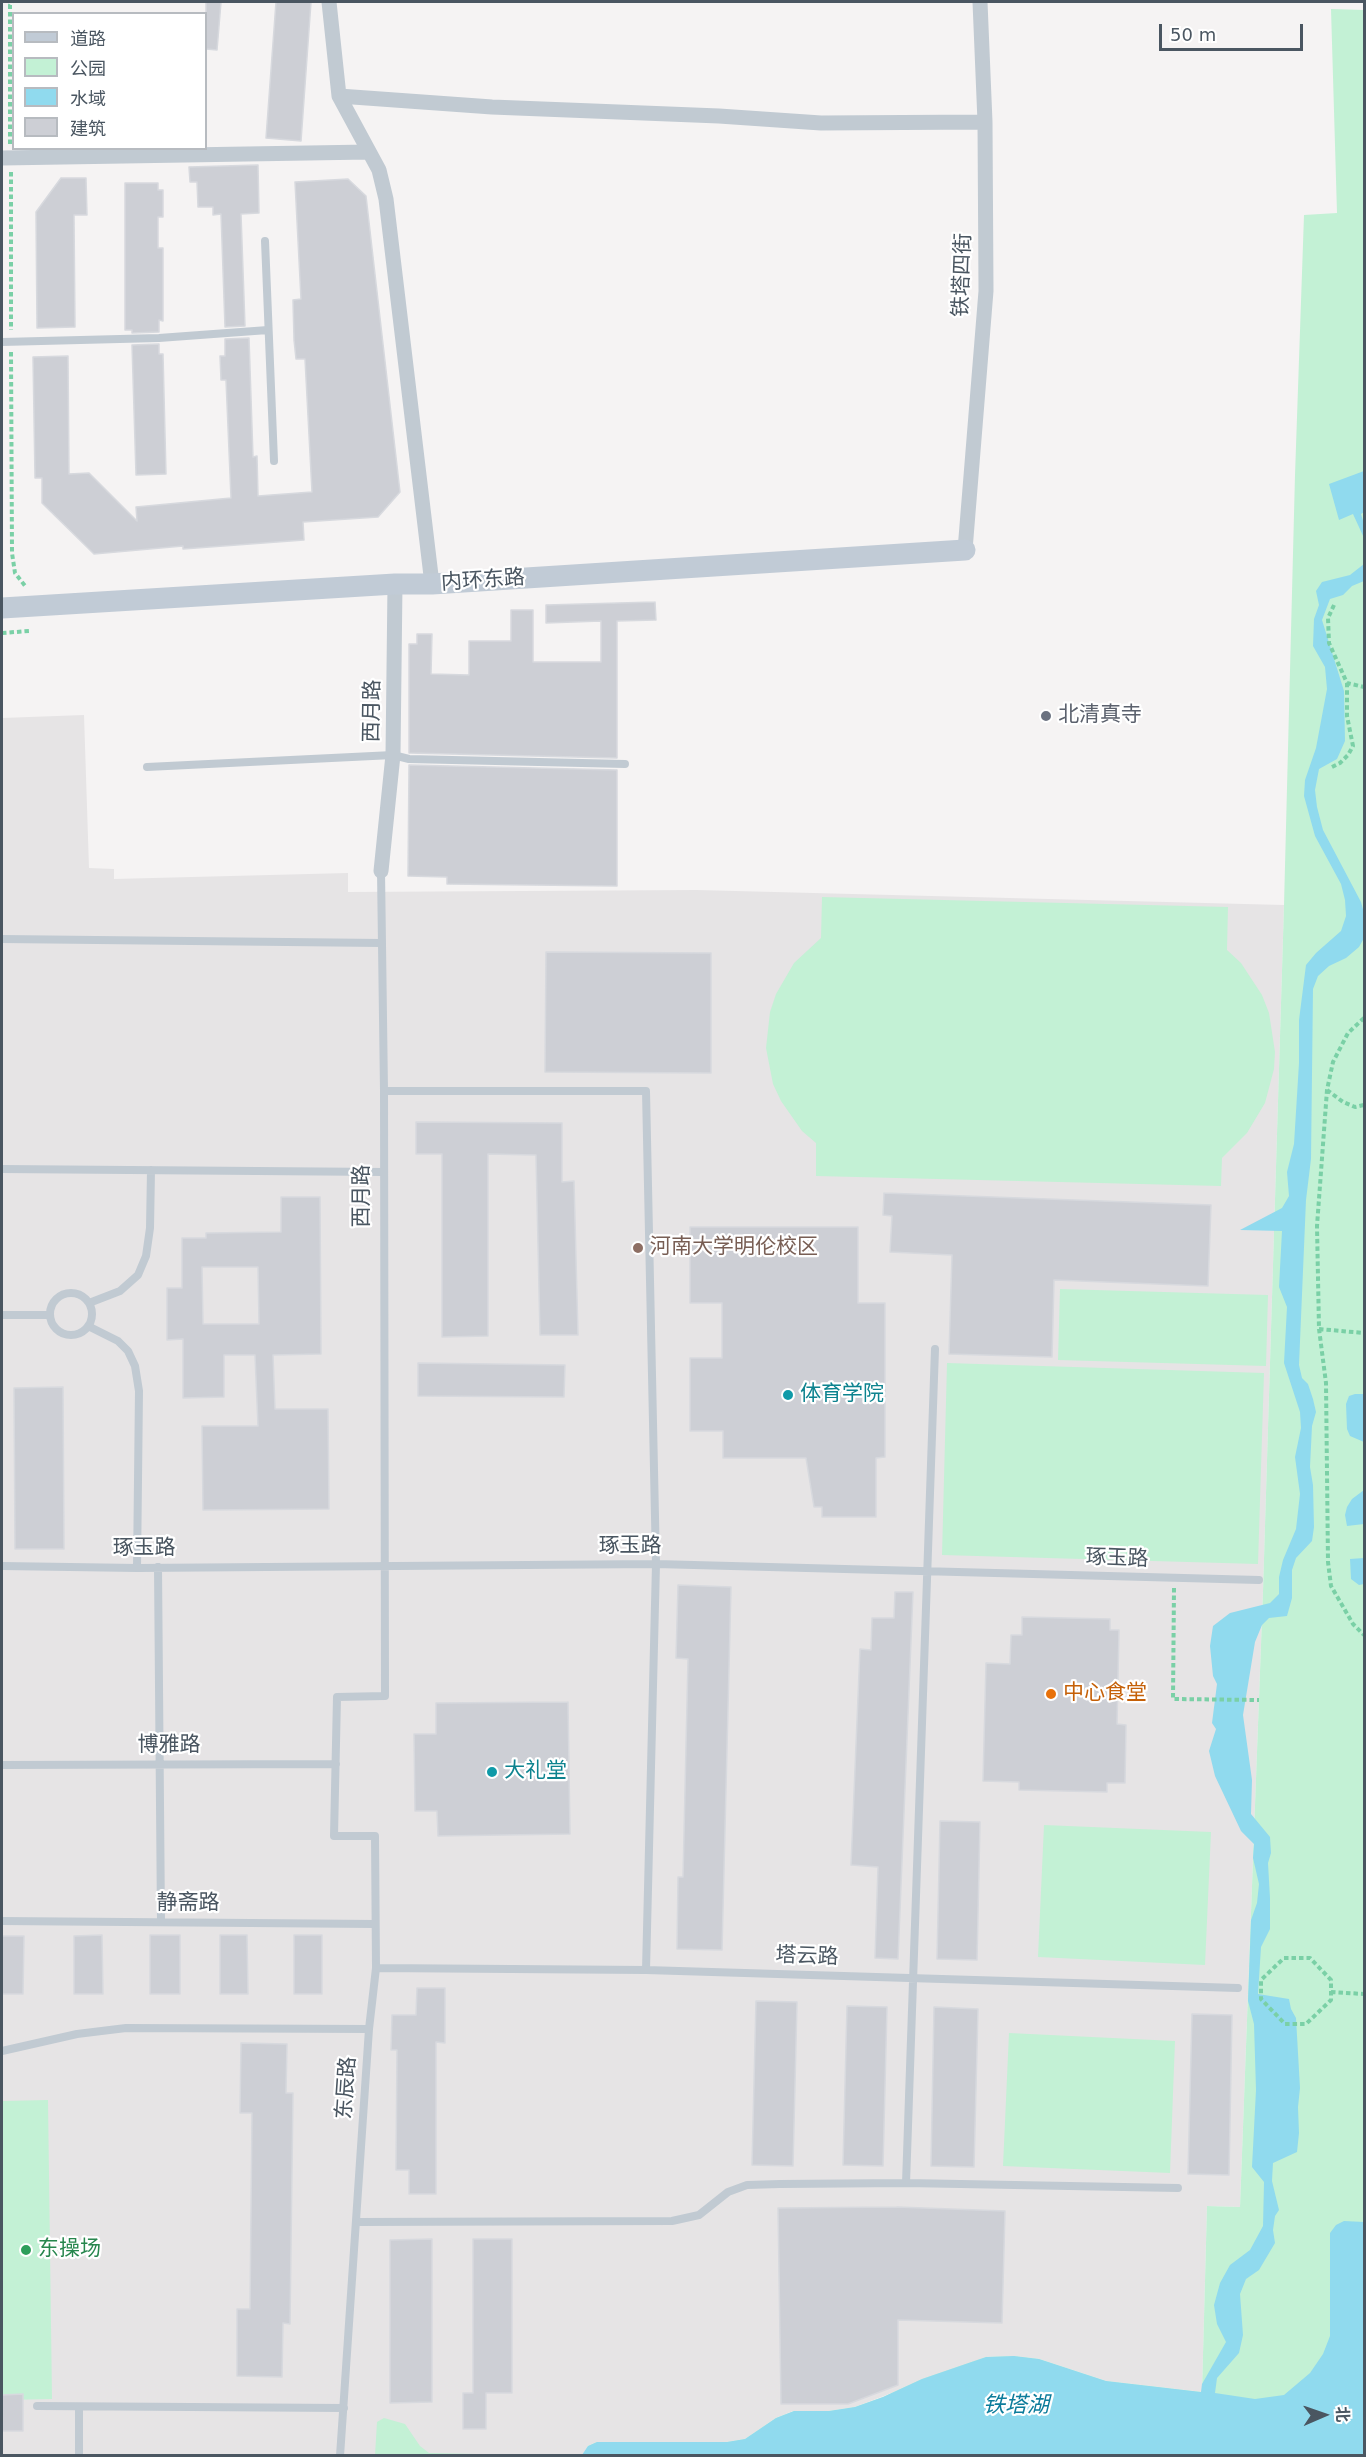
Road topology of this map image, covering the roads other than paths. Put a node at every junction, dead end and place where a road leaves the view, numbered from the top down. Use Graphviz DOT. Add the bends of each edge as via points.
graph roads {
  1 [pos="329,2"];
  2 [pos="980,2"];
  3 [pos="339,96"];
  4 [pos="985,122"];
  5 [pos="369,152"];
  6 [pos="6,158"];
  7 [pos="265,241"];
  8 [pos="268,330"];
  9 [pos="2,342"];
  10 [pos="274,461"];
  11 [pos="965,550"];
  12 [pos="395,584"];
  13 [pos="432,584"];
  14 [pos="2,608"];
  15 [pos="393,755"];
  16 [pos="625,764"];
  17 [pos="147,767"];
  18 [pos="381,871"];
  19 [pos="2,939"];
  20 [pos="381,943"];
  21 [pos="384,1091"];
  22 [pos="2,1169"];
  23 [pos="151,1170"];
  24 [pos="384,1172"];
  25 [pos="89,1303"];
  26 [pos="2,1315"];
  27 [pos="50,1315"];
  28 [pos="88,1326"];
  29 [pos="935,1348"];
  30 [pos="656,1564"];
  31 [pos="2,1566"];
  32 [pos="385,1566"];
  33 [pos="158,1567"];
  34 [pos="137,1568"];
  35 [pos="927,1572"];
  36 [pos="1259,1580"];
  37 [pos="160,1764"];
  38 [pos="336,1764"];
  39 [pos="2,1765"];
  40 [pos="2,1921"];
  41 [pos="161,1922"];
  42 [pos="375,1924"];
  43 [pos="376,1968"];
  44 [pos="646,1970"];
  45 [pos="913,1978"];
  46 [pos="1238,1989"];
  47 [pos="369,2029"];
  48 [pos="2,2051"];
  49 [pos="906,2183"];
  50 [pos="1178,2188"];
  51 [pos="357,2222"];
  52 [pos="37,2406"];
  53 [pos="79,2407"];
  54 [pos="344,2408"];
  55 [pos="79,2456"];
  56 [pos="340,2456"];
  1 -- 3 [label="street"];
  2 -- 4 [label="street, 铁塔四街"];
  3 -- 4 [label="street" via="821,123"];
  3 -- 5 [label="street"];
  4 -- 11 [label="street, 铁塔四街" via="986,291"];
  5 -- 6 [label="street"];
  5 -- 13 [label="street" via="379,170 386,199"];
  7 -- 8 [label="lane"];
  8 -- 9 [label="lane" via="159,338"];
  8 -- 10 [label="lane"];
  11 -- 13 [label="street, 内环东路"];
  12 -- 13 [label="street, 内环东路"];
  12 -- 14 [label="street, 内环东路"];
  12 -- 15 [label="street, 西月路"];
  15 -- 16 [label="lane" via="409,759"];
  15 -- 17 [label="lane"];
  15 -- 18 [label="street, 西月路"];
  18 -- 20 [label="lane, 西月路"];
  19 -- 20 [label="lane"];
  20 -- 21 [label="lane, 西月路"];
  21 -- 24 [label="lane, 西月路"];
  21 -- 30 [label="lane" via="646,1091"];
  22 -- 23 [label="lane"];
  23 -- 24 [label="lane"];
  23 -- 25 [label="lane" via="150,1228 146,1256 138,1275 120,1291"];
  24 -- 32 [label="lane, 西月路"];
  25 -- 27 [label="lane" via="76,1293 62,1294 51,1305"];
  25 -- 28 [label="lane" via="92,1319"];
  26 -- 27 [label="lane"];
  27 -- 28 [label="lane" via="53,1326 63,1334 76,1334"];
  28 -- 34 [label="lane" via="118,1341 135,1366 139,1391"];
  29 -- 35 [label="lane"];
  30 -- 32 [label="lane, 琢玉路"];
  30 -- 35 [label="lane, 琢玉路"];
  30 -- 44 [label="lane"];
  31 -- 34 [label="lane, 琢玉路"];
  32 -- 33 [label="lane, 琢玉路"];
  32 -- 38 [label="lane, 西月路" via="384,1696 337,1697"];
  33 -- 34 [label="lane, 琢玉路"];
  33 -- 37 [label="lane"];
  35 -- 36 [label="lane, 琢玉路"];
  35 -- 45 [label="lane"];
  37 -- 38 [label="lane, 博雅路"];
  37 -- 39 [label="lane, 博雅路"];
  37 -- 41 [label="lane"];
  38 -- 42 [label="lane, 东辰路" via="334,1836 375,1836"];
  40 -- 41 [label="lane, 静斋路"];
  41 -- 42 [label="lane, 静斋路"];
  42 -- 43 [label="lane, 东辰路"];
  43 -- 44 [label="lane, 塔云路"];
  43 -- 47 [label="lane, 东辰路"];
  44 -- 45 [label="lane, 塔云路"];
  45 -- 46 [label="lane, 塔云路"];
  45 -- 49 [label="lane"];
  47 -- 48 [label="lane" via="126,2028 77,2034"];
  47 -- 51 [label="lane, 东辰路"];
  49 -- 50 [label="lane"];
  49 -- 51 [label="lane" via="747,2185 728,2192 699,2215 672,2221"];
  51 -- 54 [label="lane, 东辰路"];
  52 -- 53 [label="lane"];
  53 -- 54 [label="lane"];
  53 -- 55 [label="lane"];
  54 -- 56 [label="lane, 东辰路"];
}
